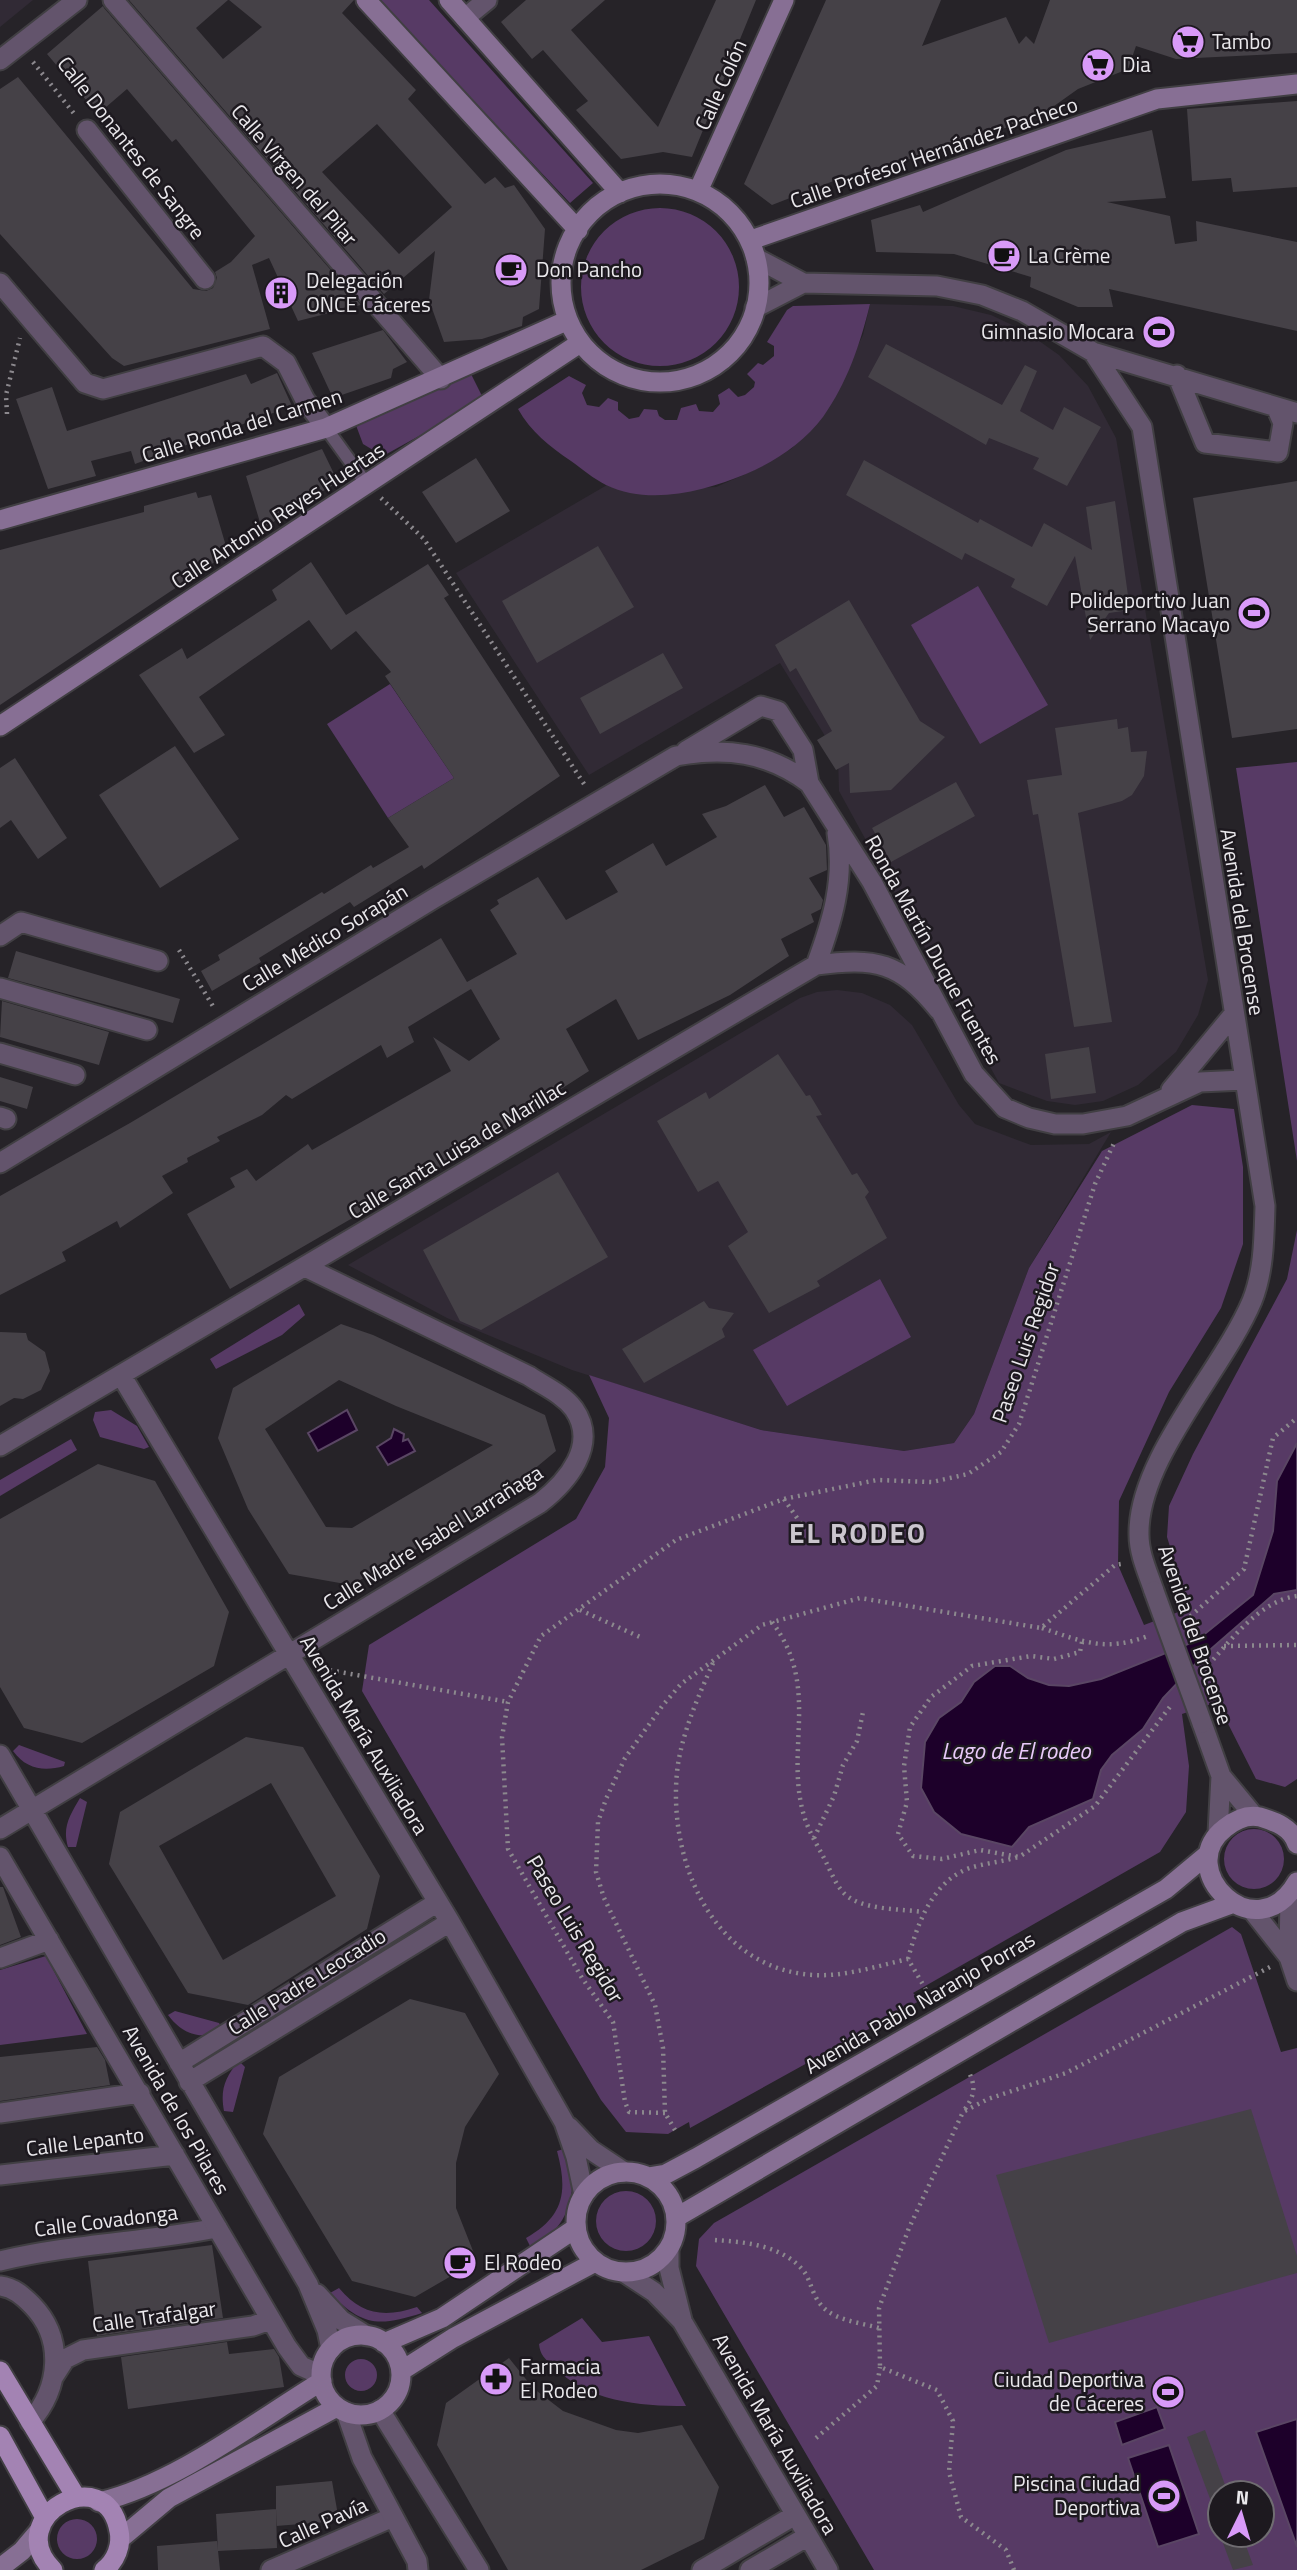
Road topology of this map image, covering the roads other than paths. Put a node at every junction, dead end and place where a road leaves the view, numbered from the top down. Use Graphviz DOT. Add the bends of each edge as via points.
graph roads {
  1 [pos="77,0"];
  2 [pos="113,0"];
  3 [pos="366,0"];
  4 [pos="449,0"];
  5 [pos="487,0"];
  6 [pos="784,0"];
  7 [pos="465,18"];
  8 [pos="0,60"];
  9 [pos="1297,84"];
  10 [pos="87,130"];
  11 [pos="699,189"];
  12 [pos="620,192"];
  13 [pos="578,230"];
  14 [pos="753,249"];
  15 [pos="205,279"];
  16 [pos="0,283"];
  17 [pos="803,283"];
  18 [pos="755,308"];
  19 [pos="566,321"];
  20 [pos="580,343"];
  21 [pos="1093,352"];
  22 [pos="1177,375"];
  23 [pos="441,379"];
  24 [pos="1297,400"];
  25 [pos="1276,407"];
  26 [pos="1297,413"];
  27 [pos="326,428"];
  28 [pos="368,486"];
  29 [pos="6,513"];
  30 [pos="778,711"];
  31 [pos="0,726"];
  32 [pos="676,757"];
  33 [pos="809,783"];
  34 [pos="836,827"];
  35 [pos="0,936"];
  36 [pos="158,961"];
  37 [pos="816,965"];
  38 [pos="0,988"];
  39 [pos="939,1010"];
  40 [pos="1233,1015"];
  41 [pos="147,1030"];
  42 [pos="0,1053"];
  43 [pos="75,1074"];
  44 [pos="1244,1080"];
  45 [pos="1167,1096"];
  46 [pos="0,1163"];
  47 [pos="305,1266"];
  48 [pos="121,1375"];
  49 [pos="0,1446"];
  50 [pos="291,1659"];
  51 [pos="0,1755"];
  52 [pos="1221,1776"];
  53 [pos="31,1809"];
  54 [pos="1254,1816"];
  55 [pos="1289,1819"];
  56 [pos="0,1829"];
  57 [pos="1218,1833"];
  58 [pos="1297,1844"];
  59 [pos="1208,1854"];
  60 [pos="0,1857"];
  61 [pos="1293,1888"];
  62 [pos="438,1902"];
  63 [pos="1231,1904"];
  64 [pos="1252,1910"];
  65 [pos="450,1923"];
  66 [pos="49,1940"];
  67 [pos="1289,1957"];
  68 [pos="0,1958"];
  69 [pos="1297,1981"];
  70 [pos="179,2063"];
  71 [pos="189,2082"];
  72 [pos="140,2093"];
  73 [pos="0,2113"];
  74 [pos="564,2122"];
  75 [pos="175,2155"];
  76 [pos="624,2172"];
  77 [pos="0,2175"];
  78 [pos="648,2177"];
  79 [pos="584,2195"];
  80 [pos="677,2217"];
  81 [pos="217,2228"];
  82 [pos="576,2228"];
  83 [pos="669,2249"];
  84 [pos="0,2261"];
  85 [pos="595,2262"];
  86 [pos="625,2273"];
  87 [pos="308,2284"];
  88 [pos="0,2286"];
  89 [pos="270,2320"];
  90 [pos="682,2322"];
  91 [pos="375,2340"];
  92 [pos="331,2349"];
  93 [pos="0,2371"];
  94 [pos="401,2371"];
  95 [pos="54,2376"];
  96 [pos="322,2378"];
  97 [pos="342,2409"];
  98 [pos="380,2410"];
  99 [pos="30,2422"];
  100 [pos="0,2436"];
  101 [pos="76,2497"];
  102 [pos="99,2502"];
  103 [pos="795,2515"];
  104 [pos="393,2517"];
  105 [pos="41,2524"];
  106 [pos="808,2536"];
  107 [pos="120,2539"];
  108 [pos="113,2566"];
  109 [pos="0,2568"];
  110 [pos="53,2570"];
  111 [pos="271,2570"];
  112 [pos="418,2570"];
  113 [pos="479,2570"];
  114 [pos="702,2570"];
  115 [pos="750,2570"];
  116 [pos="828,2570"];
  1 -- 8 [label="street"];
  2 -- 23 [label="street, Calle Virgen del Pilar"];
  3 -- 13 [label="main road"];
  4 -- 7 [label="main road"];
  5 -- 7 [label="street"];
  6 -- 11 [label="main road, Calle Colón"];
  7 -- 12 [label="main road"];
  9 -- 14 [label="main road, Calle Profesor Hernández Pacheco" via="1157,99"];
  10 -- 15 [label="street, Calle Donantes de Sangre"];
  11 -- 12 [label="main road" via="660,181"];
  11 -- 14 [label="main road" via="731,215"];
  12 -- 13 [label="main road" via="605,200"];
  13 -- 19 [label="main road" via="561,269 559,289"];
  14 -- 17 [label="street, Avenida del Brocense"];
  14 -- 18 [label="main road" via="759,280"];
  16 -- 27 [label="street" via="85,383 103,389 263,346 286,363"];
  17 -- 18 [label="street, Avenida del Brocense"];
  17 -- 21 [label="street, Avenida del Brocense" via="937,286 982,295 1022,311"];
  18 -- 20 [label="main road" via="750,325 716,365 671,382 621,375"];
  19 -- 20 [label="main road"];
  19 -- 23 [label="main road, Calle Ronda del Carmen"];
  20 -- 28 [label="main road, Calle Antonio Reyes Huertas"];
  21 -- 22 [label="street"];
  21 -- 40 [label="street, Avenida del Brocense" via="1142,426"];
  22 -- 25 [label="street"];
  22 -- 25 [label="street" via="1205,443 1278,452 1283,423"];
  23 -- 27 [label="main road, Calle Ronda del Carmen"];
  24 -- 25 [label="street"];
  25 -- 26 [label="street"];
  27 -- 28 [label="lane"];
  27 -- 29 [label="main road, Calle Ronda del Carmen"];
  28 -- 31 [label="main road, Calle Antonio Reyes Huertas"];
  30 -- 32 [label="street, Calle Médico Sorapán" via="761,706"];
  30 -- 33 [label="street, Ronda Martín Duque Fuentes" via="803,750"];
  32 -- 33 [label="street, Calle Médico Sorapán" via="703,751 750,753 791,769"];
  32 -- 46 [label="street, Calle Médico Sorapán"];
  33 -- 34 [label="street, Ronda Martín Duque Fuentes"];
  34 -- 37 [label="street, Ronda Martín Duque Fuentes" via="840,850 837,900"];
  34 -- 39 [label="street, Ronda Martín Duque Fuentes" via="872,882"];
  35 -- 36 [label="street" via="21,922"];
  37 -- 39 [label="street, Calle Santa Luisa de Marillac" via="866,962 890,968 913,980"];
  37 -- 47 [label="street, Calle Santa Luisa de Marillac"];
  38 -- 41 [label="street"];
  39 -- 45 [label="street, Ronda Martín Duque Fuentes" via="974,1074 1005,1108 1055,1125 1083,1124 1127,1116"];
  40 -- 44 [label="street, Avenida del Brocense"];
  40 -- 45 [label="street, Ronda Martín Duque Fuentes"];
  42 -- 43 [label="street"];
  44 -- 45 [label="street" via="1210,1079"];
  44 -- 52 [label="street, Avenida del Brocense, bridge" via="1265,1206 1264,1254 1252,1301 1143,1498 1139,1535 1143,1561"];
  47 -- 48 [label="street, Calle Santa Luisa de Marillac"];
  47 -- 50 [label="street, Calle Madre Isabel Larrañaga" via="529,1376 574,1410 582,1437 575,1470 540,1503"];
  48 -- 49 [label="street, Calle Santa Luisa de Marillac"];
  48 -- 50 [label="street, Avenida María Auxiliadora"];
  50 -- 53 [label="street, Calle Madre Isabel Larrañaga"];
  50 -- 62 [label="street, Avenida María Auxiliadora"];
  51 -- 53 [label="street, Avenida de los Pilares"];
  52 -- 54 [label="street, Avenida del Brocense"];
  52 -- 57 [label="street, Avenida del Brocense"];
  53 -- 56 [label="street, Calle Madre Isabel Larrañaga"];
  53 -- 70 [label="street, Avenida de los Pilares"];
  54 -- 55 [label="main road"];
  54 -- 57 [label="main road" via="1234,1821"];
  55 -- 58 [label="main road"];
  57 -- 59 [label="main road"];
  59 -- 63 [label="main road" via="1212,1882"];
  59 -- 78 [label="main road, Avenida Pablo Naranjo Porras" via="1166,1889 696,2158 666,2174"];
  60 -- 66 [label="street, Avenida de los Pilares"];
  61 -- 64 [label="main road" via="1273,1906"];
  61 -- 67 [label="street"];
  62 -- 65 [label="street, Avenida María Auxiliadora"];
  62 -- 70 [label="street, Calle Padre Leocadio"];
  63 -- 64 [label="main road"];
  63 -- 80 [label="main road" via="1182,1922"];
  64 -- 67 [label="street"];
  65 -- 71 [label="street, Calle Padre Leocadio"];
  65 -- 74 [label="street, Avenida María Auxiliadora"];
  66 -- 68 [label="street"];
  66 -- 72 [label="street, Avenida de los Pilares"];
  67 -- 69 [label="street"];
  70 -- 71 [label="street, Avenida de los Pilares"];
  71 -- 87 [label="street, Avenida de los Pilares"];
  72 -- 73 [label="street, Calle Lepanto"];
  72 -- 75 [label="street, Avenida de los Pilares"];
  74 -- 76 [label="street, Avenida María Auxiliadora" via="591,2150"];
  74 -- 79 [label="street, Avenida María Auxiliadora"];
  75 -- 77 [label="street, Calle Lepanto"];
  75 -- 81 [label="street, Avenida de los Pilares"];
  76 -- 78 [label="main road"];
  76 -- 79 [label="main road" via="602,2179"];
  78 -- 80 [label="main road" via="667,2193"];
  79 -- 82 [label="main road"];
  80 -- 83 [label="main road"];
  81 -- 84 [label="street, Calle Covadonga" via="40,2251"];
  81 -- 89 [label="street, Avenida de los Pilares"];
  82 -- 85 [label="main road" via="580,2243"];
  82 -- 91 [label="main road" via="442,2318"];
  83 -- 86 [label="main road" via="650,2267"];
  83 -- 90 [label="street, Avenida María Auxiliadora"];
  85 -- 86 [label="main road"];
  85 -- 94 [label="main road"];
  86 -- 90 [label="street, Avenida María Auxiliadora" via="654,2292"];
  87 -- 91 [label="street, Avenida de los Pilares" via="341,2320"];
  87 -- 92 [label="street, Avenida de los Pilares"];
  88 -- 95 [label="street" via="18,2291 47,2325 54,2344"];
  89 -- 95 [label="street, Calle Trafalgar" via="83,2350 65,2358"];
  89 -- 96 [label="street, Avenida de los Pilares" via="301,2366"];
  90 -- 103 [label="street, Avenida María Auxiliadora"];
  91 -- 92 [label="main road" via="347,2338"];
  91 -- 94 [label="main road" via="394,2352"];
  92 -- 96 [label="main road"];
  93 -- 99 [label="main road"];
  94 -- 98 [label="main road" via="395,2396"];
  95 -- 99 [label="street" via="41,2410"];
  96 -- 97 [label="main road" via="325,2393"];
  96 -- 102 [label="main road" via="163,2478 129,2495"];
  97 -- 98 [label="main road" via="366,2415"];
  97 -- 104 [label="street"];
  97 -- 107 [label="main road" via="169,2498"];
  98 -- 113 [label="street"];
  99 -- 101 [label="main road"];
  100 -- 105 [label="main road"];
  101 -- 102 [label="main road"];
  101 -- 105 [label="main road" via="58,2502"];
  102 -- 107 [label="main road" via="111,2512"];
  103 -- 106 [label="street, Avenida María Auxiliadora"];
  103 -- 114 [label="street"];
  104 -- 111 [label="street, Calle Pavía"];
  104 -- 112 [label="street"];
  105 -- 109 [label="main road" via="22,2551"];
  105 -- 110 [label="main road" via="41,2554"];
  106 -- 115 [label="street"];
  106 -- 116 [label="street, Avenida María Auxiliadora"];
  107 -- 108 [label="main road"];
}
